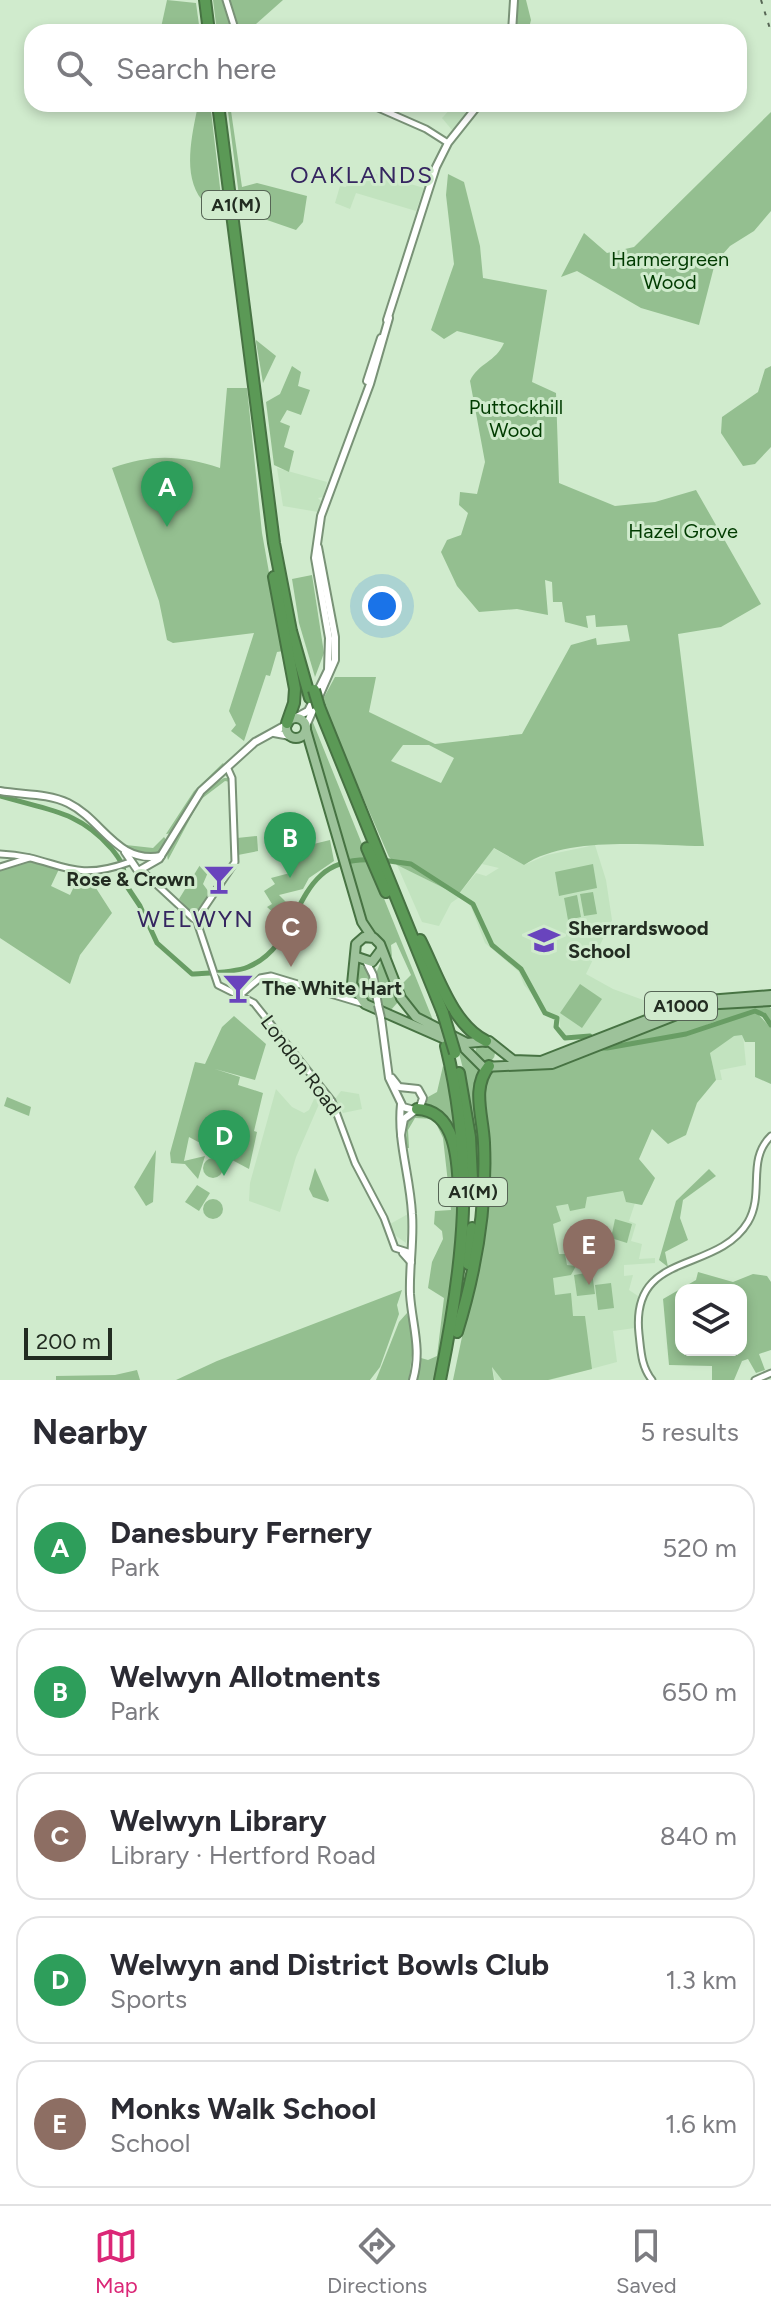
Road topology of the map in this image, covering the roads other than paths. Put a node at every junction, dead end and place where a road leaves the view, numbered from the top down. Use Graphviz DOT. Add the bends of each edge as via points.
graph roads {
  1 [pos="207,0"];
  2 [pos="226,0"];
  3 [pos="514,0"];
  4 [pos="210,24"];
  5 [pos="234,24"];
  6 [pos="513,24"];
  7 [pos="221,112"];
  8 [pos="388,112"];
  9 [pos="473,112"];
  10 [pos="448,143"];
  11 [pos="250,345"];
  12 [pos="262,463"];
  13 [pos="318,547"];
  14 [pos="312,694"];
  15 [pos="289,722"];
  16 [pos="306,728"];
  17 [pos="274,733"];
  18 [pos="292,738"];
  19 [pos="310,752"];
  20 [pos="228,769"];
  21 [pos="0,791"];
  22 [pos="125,852"];
  23 [pos="0,854"];
  24 [pos="161,856"];
  25 [pos="141,857"];
  26 [pos="29,858"];
  27 [pos="126,864"];
  28 [pos="0,867"];
  29 [pos="378,867"];
  30 [pos="144,868"];
  31 [pos="400,908"];
  32 [pos="196,920"];
  33 [pos="362,922"];
  34 [pos="372,937"];
  35 [pos="358,941"];
  36 [pos="381,949"];
  37 [pos="357,957"];
  38 [pos="377,960"];
  39 [pos="367,963"];
  40 [pos="373,975"];
  41 [pos="352,980"];
  42 [pos="399,994"];
  43 [pos="243,995"];
  44 [pos="338,995"];
  45 [pos="771,998"];
  46 [pos="365,1004"];
  47 [pos="440,1015"];
  48 [pos="385,1016"];
  49 [pos="482,1042"];
  50 [pos="595,1044"];
  51 [pos="497,1049"];
  52 [pos="450,1050"];
  53 [pos="472,1056"];
  54 [pos="491,1065"];
  55 [pos="390,1075"];
  56 [pos="405,1089"];
  57 [pos="400,1103"];
  58 [pos="416,1110"];
  59 [pos="771,1136"];
  60 [pos="400,1137"];
  61 [pos="403,1253"];
  62 [pos="411,1253"];
  63 [pos="411,1262"];
  64 [pos="461,1266"];
  65 [pos="457,1332"];
  66 [pos="771,1373"];
  67 [pos="413,1380"];
  68 [pos="440,1380"];
  69 [pos="447,1380"];
  70 [pos="652,1380"];
  71 [pos="755,1380"];
  1 -- 4 [label="highway"];
  2 -- 5 [label="street"];
  3 -- 6 [label="main road"];
  7 -- 11 [label="highway, A1(M)"];
  8 -- 10 [label="street"];
  9 -- 10 [label="main road"];
  10 -- 13 [label="main road" via="325,499"];
  11 -- 12 [label="highway, A1(M)"];
  11 -- 14 [label="highway, A1(M)" via="284,569"];
  12 -- 14 [label="highway, A1(M)" via="278,570"];
  12 -- 15 [label="highway" via="273,576 295,689"];
  13 -- 15 [label="main road" via="317,582 330,659 308,711"];
  13 -- 16 [label="main road" via="335,660"];
  14 -- 29 [label="highway, A1(M)"];
  15 -- 16 [label="main road"];
  15 -- 17 [label="main road"];
  15 -- 18 [label="main road"];
  16 -- 18 [label="main road" via="301,737"];
  16 -- 19 [label="main road"];
  17 -- 18 [label="main road"];
  17 -- 20 [label="main road" via="255,742"];
  18 -- 19 [label="main road"];
  19 -- 33 [label="main road"];
  20 -- 24 [label="main road" via="196,797"];
  20 -- 32 [label="street" via="235,859"];
  21 -- 22 [label="main road" via="68,803"];
  22 -- 25 [label="main road"];
  22 -- 27 [label="main road"];
  23 -- 26 [label="street"];
  24 -- 25 [label="main road"];
  24 -- 30 [label="main road"];
  25 -- 27 [label="main road"];
  25 -- 30 [label="main road"];
  26 -- 27 [label="street" via="85,873"];
  26 -- 28 [label="street"];
  27 -- 30 [label="main road"];
  29 -- 31 [label="highway, A1(M)"];
  29 -- 47 [label="highway, A1(M)"];
  30 -- 32 [label="street"];
  31 -- 47 [label="highway, A1(M)"];
  31 -- 49 [label="highway" via="460,1017"];
  32 -- 43 [label="street, London Road" via="220,987"];
  33 -- 34 [label="main road"];
  33 -- 35 [label="main road"];
  34 -- 35 [label="main road"];
  34 -- 36 [label="main road"];
  35 -- 37 [label="main road"];
  36 -- 38 [label="main road"];
  36 -- 42 [label="main road"];
  37 -- 39 [label="main road"];
  37 -- 41 [label="main road"];
  38 -- 39 [label="main road"];
  38 -- 40 [label="main road"];
  39 -- 40 [label="main road"];
  40 -- 48 [label="main road, bridge"];
  41 -- 44 [label="street"];
  41 -- 46 [label="main road"];
  42 -- 48 [label="main road" via="398,1007"];
  42 -- 49 [label="main road" via="423,1022 467,1043"];
  43 -- 44 [label="street" via="267,976"];
  43 -- 61 [label="street, London Road" via="335,1105 360,1175 395,1248"];
  44 -- 46 [label="street"];
  45 -- 50 [label="main road, A1000" via="702,1005"];
  46 -- 48 [label="main road"];
  47 -- 52 [label="highway, A1(M)"];
  48 -- 53 [label="main road" via="463,1047"];
  48 -- 55 [label="main road"];
  49 -- 51 [label="main road"];
  49 -- 53 [label="main road"];
  50 -- 51 [label="main road, A1000" via="534,1062 513,1060"];
  50 -- 54 [label="main road, A1000" via="544,1065"];
  51 -- 54 [label="main road"];
  52 -- 64 [label="highway, A1(M)" via="464,1154"];
  52 -- 65 [label="highway, A1(M)" via="467,1114 473,1186 471,1249"];
  53 -- 54 [label="main road" via="477,1064"];
  54 -- 65 [label="highway, A1(M)" via="478,1088 484,1155 480,1230"];
  55 -- 56 [label="main road"];
  55 -- 57 [label="main road"];
  56 -- 57 [label="main road"];
  56 -- 58 [label="main road" via="421,1093 423,1101"];
  57 -- 58 [label="main road"];
  57 -- 60 [label="main road"];
  58 -- 60 [label="main road" via="404,1119"];
  58 -- 64 [label="highway, A1(M)" via="438,1117 454,1145"];
  59 -- 70 [label="street" via="757,1158 757,1197 746,1225 724,1245 663,1274 642,1294 637,1316 641,1352"];
  60 -- 62 [label="main road" via="412,1217"];
  61 -- 62 [label="street"];
  61 -- 63 [label="main road"];
  62 -- 63 [label="main road"];
  63 -- 67 [label="main road" via="418,1347"];
  64 -- 68 [label="highway, A1(M)"];
  65 -- 69 [label="highway, A1(M)"];
  66 -- 71 [label="street"];
}
